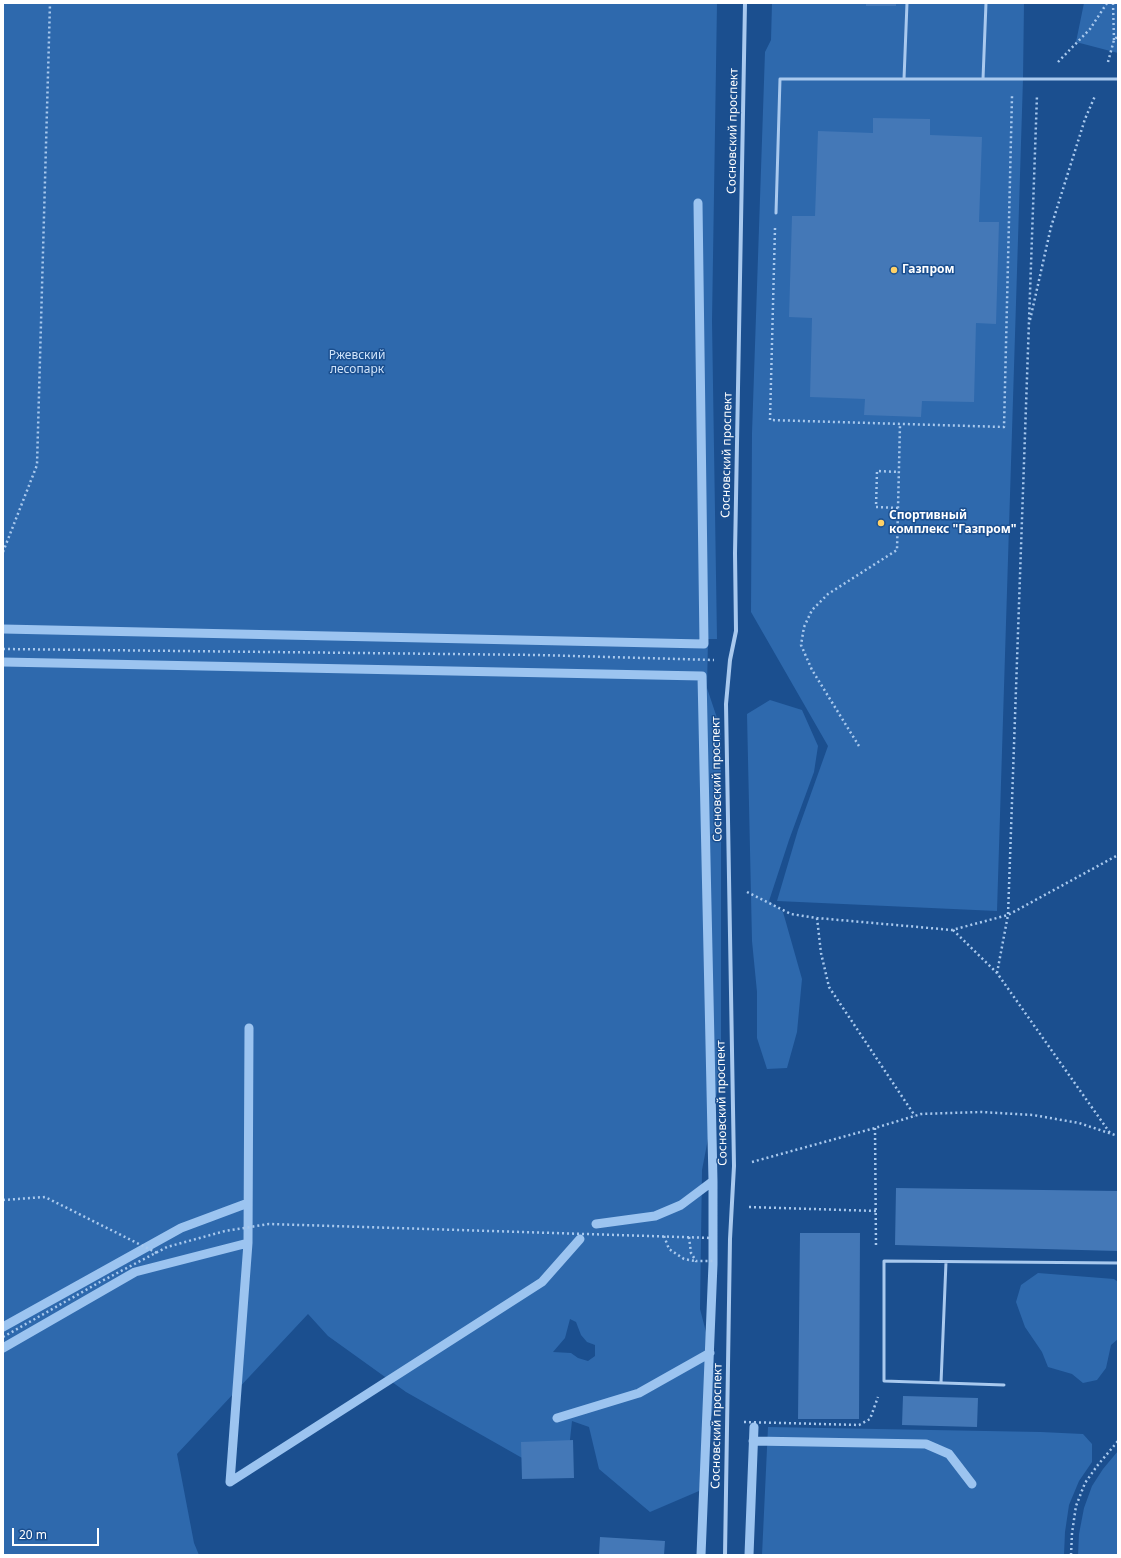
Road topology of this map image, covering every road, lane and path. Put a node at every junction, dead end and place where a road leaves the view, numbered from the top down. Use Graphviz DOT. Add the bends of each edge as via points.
graph roads {
  1 [pos="50,3"];
  2 [pos="745,3"];
  3 [pos="907,3"];
  4 [pos="986,3"];
  5 [pos="1107,3"];
  6 [pos="1114,3"];
  7 [pos="1118,36"];
  8 [pos="1114,40"];
  9 [pos="904,79"];
  10 [pos="983,79"];
  11 [pos="1103,79"];
  12 [pos="1118,79"];
  13 [pos="1012,80"];
  14 [pos="1038,80"];
  15 [pos="776,214"];
  16 [pos="1029,326"];
  17 [pos="900,424"];
  18 [pos="899,472"];
  19 [pos="898,508"];
  20 [pos="3,552"];
  21 [pos="3,649"];
  22 [pos="730,660"];
  23 [pos="859,746"];
  24 [pos="1118,855"];
  25 [pos="729,882"];
  26 [pos="1008,915"];
  27 [pos="817,918"];
  28 [pos="952,930"];
  29 [pos="997,973"];
  30 [pos="915,1116"];
  31 [pos="875,1128"];
  32 [pos="1110,1133"];
  33 [pos="1118,1136"];
  34 [pos="734,1166"];
  35 [pos="3,1200"];
  36 [pos="731,1207"];
  37 [pos="876,1211"];
  38 [pos="664,1236"];
  39 [pos="689,1237"];
  40 [pos="704,1238"];
  41 [pos="157,1253"];
  42 [pos="696,1261"];
  43 [pos="708,1261"];
  44 [pos="884,1261"];
  45 [pos="946,1262"];
  46 [pos="1118,1263"];
  47 [pos="3,1337"];
  48 [pos="884,1382"];
  49 [pos="941,1383"];
  50 [pos="1004,1385"];
  51 [pos="727,1421"];
  52 [pos="1118,1441"];
  53 [pos="725,1555"];
  54 [pos="1071,1555"];
  1 -- 20 [label="path" via="37,465"];
  2 -- 22 [label="street, Сосновский проспект" via="736,631"];
  3 -- 9 [label="lane"];
  4 -- 10 [label="lane"];
  5 -- 14 [label="path" via="1090,28"];
  6 -- 8 [label="path"];
  7 -- 8 [label="path"];
  8 -- 11 [label="path"];
  9 -- 10 [label="lane"];
  9 -- 15 [label="lane" via="780,79"];
  10 -- 13 [label="lane"];
  11 -- 12 [label="lane"];
  11 -- 14 [label="lane"];
  11 -- 16 [label="path" via="1085,119 1051,227"];
  13 -- 14 [label="lane"];
  13 -- 17 [label="path" via="1004,427"];
  14 -- 16 [label="path"];
  15 -- 17 [label="path" via="770,420"];
  16 -- 26 [label="path"];
  17 -- 18 [label="path"];
  18 -- 19 [label="path"];
  18 -- 19 [label="path" via="877,471 876,507"];
  19 -- 23 [label="path" via="897,550 828,594 812,610 804,627 801,645 812,670"];
  21 -- 22 [label="path" via="538,655"];
  22 -- 25 [label="street, Сосновский проспект" via="726,704"];
  24 -- 26 [label="path"];
  25 -- 27 [label="path" via="791,914"];
  25 -- 34 [label="street, Сосновский проспект"];
  26 -- 28 [label="path"];
  26 -- 29 [label="path"];
  27 -- 28 [label="path"];
  27 -- 30 [label="path" via="821,953 829,987"];
  28 -- 29 [label="path"];
  29 -- 32 [label="path"];
  30 -- 31 [label="path"];
  30 -- 32 [label="path" via="982,1112 1033,1115 1079,1123"];
  31 -- 34 [label="path"];
  31 -- 37 [label="path"];
  32 -- 33 [label="path"];
  34 -- 36 [label="street, Сосновский проспект"];
  35 -- 41 [label="path" via="45,1197"];
  36 -- 37 [label="path"];
  36 -- 51 [label="street, Сосновский проспект"];
  37 -- 44 [label="path" via="876,1252"];
  38 -- 39 [label="path"];
  38 -- 41 [label="path" via="269,1224 225,1231 167,1247"];
  38 -- 42 [label="path" via="669,1249 684,1259"];
  39 -- 40 [label="path"];
  39 -- 42 [label="path" via="691,1253"];
  41 -- 47 [label="path"];
  42 -- 43 [label="path"];
  44 -- 45 [label="lane"];
  44 -- 48 [label="lane"];
  45 -- 46 [label="lane"];
  45 -- 49 [label="lane"];
  48 -- 49 [label="lane"];
  48 -- 51 [label="path" via="870,1418 859,1425"];
  49 -- 50 [label="lane"];
  51 -- 53 [label="street, Сосновский проспект"];
  52 -- 54 [label="path" via="1086,1483 1076,1506"];
}
